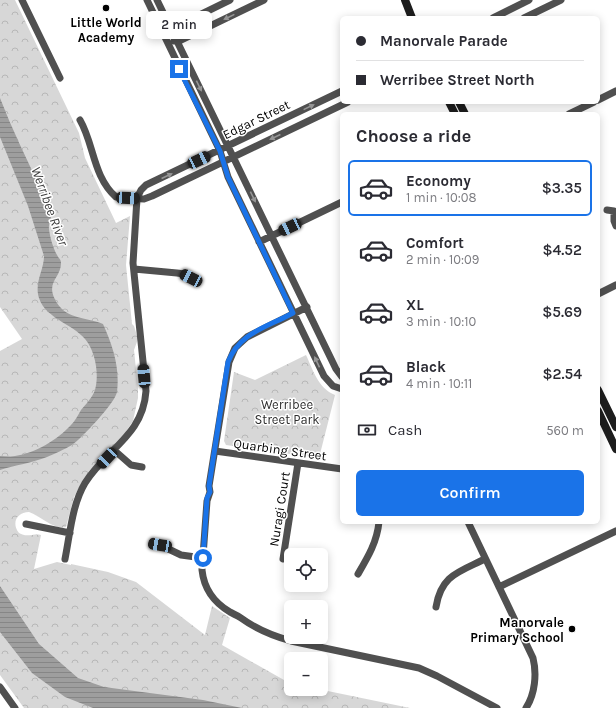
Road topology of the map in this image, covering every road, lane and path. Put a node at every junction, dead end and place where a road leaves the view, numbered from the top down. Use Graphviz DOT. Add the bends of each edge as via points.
graph roads {
  1 [pos="22,0"];
  2 [pos="147,0"];
  3 [pos="157,0"];
  4 [pos="230,0"];
  5 [pos="264,0"];
  6 [pos="529,0"];
  7 [pos="561,0"];
  8 [pos="406,2"];
  9 [pos="412,16"];
  10 [pos="503,16"];
  11 [pos="528,16"];
  12 [pos="171,29"];
  13 [pos="166,40"];
  14 [pos="177,41"];
  15 [pos="60,78"];
  16 [pos="616,91"];
  17 [pos="340,92"];
  18 [pos="600,99"];
  19 [pos="344,104"];
  20 [pos="590,104"];
  21 [pos="573,112"];
  22 [pos="80,120"];
  23 [pos="228,146"];
  24 [pos="220,151"];
  25 [pos="234,157"];
  26 [pos="223,162"];
  27 [pos="137,198"];
  28 [pos="340,203"];
  29 [pos="612,210"];
  30 [pos="616,226"];
  31 [pos="272,236"];
  32 [pos="259,242"];
  33 [pos="134,269"];
  34 [pos="191,278"];
  35 [pos="616,285"];
  36 [pos="600,293"];
  37 [pos="307,307"];
  38 [pos="293,313"];
  39 [pos="340,374"];
  40 [pos="340,388"];
  41 [pos="600,394"];
  42 [pos="600,415"];
  43 [pos="616,428"];
  44 [pos="616,449"];
  45 [pos="114,450"];
  46 [pos="215,451"];
  47 [pos="298,463"];
  48 [pos="142,467"];
  49 [pos="340,469"];
  50 [pos="26,524"];
  51 [pos="379,524"];
  52 [pos="469,524"];
  53 [pos="616,530"];
  54 [pos="70,533"];
  55 [pos="152,544"];
  56 [pos="203,558"];
  57 [pos="65,559"];
  58 [pos="283,559"];
  59 [pos="485,559"];
  60 [pos="358,574"];
  61 [pos="499,587"];
  62 [pos="436,607"];
  63 [pos="0,687"];
  64 [pos="15,708"];
  65 [pos="497,708"];
  66 [pos="526,708"];
  1 -- 15 [label="street"];
  2 -- 13 [label="street"];
  3 -- 12 [label="street"];
  4 -- 12 [label="street"];
  5 -- 14 [label="street, one-way"];
  6 -- 10 [label="street"];
  7 -- 11 [label="street"];
  8 -- 9 [label="street"];
  12 -- 13 [label="street"];
  12 -- 14 [label="street"];
  13 -- 14 [label="street"];
  13 -- 24 [label="street"];
  14 -- 23 [label="street, one-way"];
  16 -- 18 [label="street"];
  23 -- 17 [label="street, Edgar Street, one-way"];
  19 -- 25 [label="street, Edgar Street, one-way"];
  20 -- 21 [label="street"];
  22 -- 27 [label="street" via="86,130 94,161 107,188 116,197"];
  23 -- 24 [label="street, Edgar Street"];
  23 -- 25 [label="street"];
  24 -- 26 [label="street"];
  27 -- 24 [label="street, Edgar Street, one-way" via="146,185"];
  25 -- 26 [label="street, Edgar Street"];
  25 -- 31 [label="street, one-way"];
  26 -- 27 [label="street, Edgar Street" via="152,196"];
  26 -- 32 [label="street"];
  27 -- 33 [label="street"];
  28 -- 31 [label="street"];
  29 -- 30 [label="street"];
  31 -- 32 [label="street"];
  31 -- 37 [label="street"];
  32 -- 38 [label="street"];
  33 -- 34 [label="street" via="178,273"];
  33 -- 45 [label="street" via="146,391 142,414 135,427"];
  35 -- 36 [label="street"];
  37 -- 38 [label="street"];
  37 -- 39 [label="street"];
  40 -- 38 [label="street, one-way" via="333,386 324,376"];
  38 -- 46 [label="street" via="246,336 235,348 227,370"];
  41 -- 43 [label="street"];
  42 -- 44 [label="street"];
  45 -- 48 [label="street" via="131,465"];
  45 -- 54 [label="street" via="91,474 81,490"];
  46 -- 47 [label="street, Quarbing Street"];
  46 -- 56 [label="street" via="207,501"];
  47 -- 49 [label="street, Quarbing Street"];
  47 -- 58 [label="street, Nuragi Court"];
  50 -- 54 [label="street"];
  51 -- 60 [label="street" via="377,538"];
  52 -- 59 [label="street"];
  53 -- 61 [label="street"];
  54 -- 57 [label="street"];
  55 -- 56 [label="street" via="180,555"];
  56 -- 65 [label="street" via="203,576 208,592 218,604 249,624 281,639 419,668"];
  59 -- 61 [label="street"];
  59 -- 62 [label="street" via="448,579 439,594"];
  61 -- 66 [label="street" via="535,665 536,675 530,702"];
  63 -- 64 [label="street"];
}
